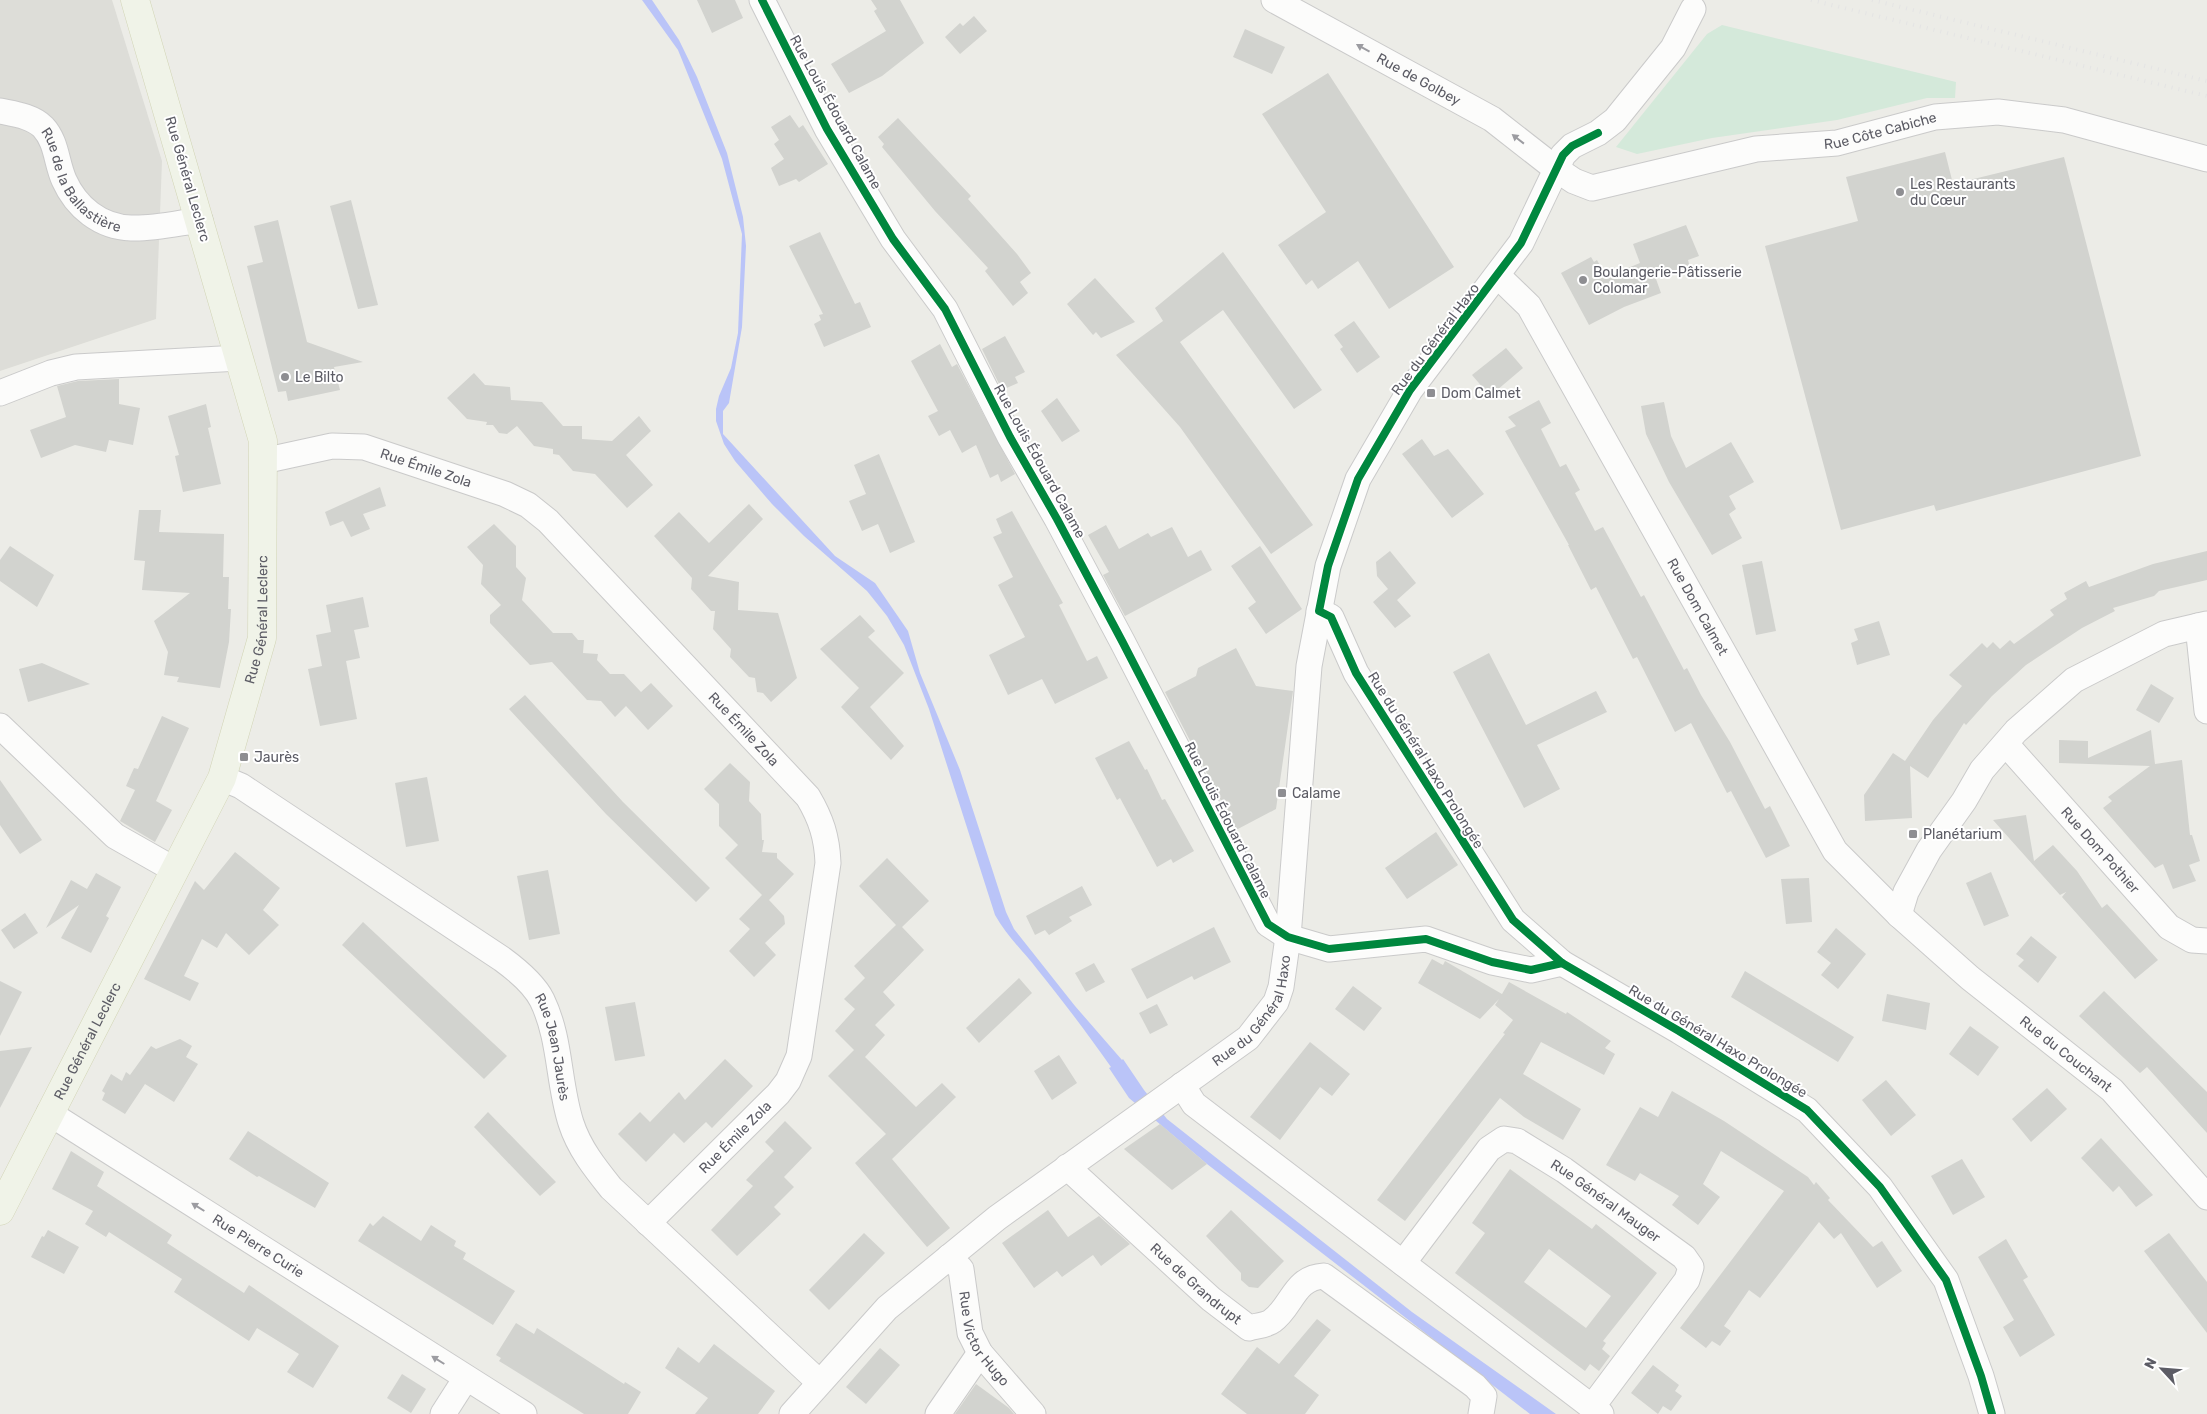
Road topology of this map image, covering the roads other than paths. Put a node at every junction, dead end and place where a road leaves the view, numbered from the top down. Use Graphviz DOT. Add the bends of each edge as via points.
graph roads {
  1 [pos="135,0"];
  2 [pos="762,0"];
  3 [pos="1274,0"];
  4 [pos="1693,9"];
  5 [pos="0,111"];
  6 [pos="2207,158"];
  7 [pos="1556,169"];
  8 [pos="200,220"];
  9 [pos="1498,276"];
  10 [pos="239,358"];
  11 [pos="0,393"];
  12 [pos="263,461"];
  13 [pos="1319,611"];
  14 [pos="2203,625"];
  15 [pos="2207,711"];
  16 [pos="0,726"];
  17 [pos="2006,744"];
  18 [pos="222,778"];
  19 [pos="175,870"];
  20 [pos="1905,920"];
  21 [pos="1288,937"];
  22 [pos="2207,941"];
  23 [pos="1562,963"];
  24 [pos="1182,1085"];
  25 [pos="49,1113"];
  26 [pos="1067,1167"];
  27 [pos="2207,1197"];
  28 [pos="0,1210"];
  29 [pos="648,1223"];
  30 [pos="949,1257"];
  31 [pos="1403,1263"];
  32 [pos="980,1354"];
  33 [pos="466,1378"];
  34 [pos="819,1382"];
  35 [pos="1596,1411"];
  36 [pos="443,1414"];
  37 [pos="524,1414"];
  38 [pos="792,1414"];
  39 [pos="938,1414"];
  40 [pos="1033,1414"];
  41 [pos="1481,1414"];
  42 [pos="1992,1414"];
  1 -- 8 [label="main road, Rue Général Leclerc"];
  2 -- 21 [label="street, Rue Louis Édouard Calame" via="827,129 893,240 945,309 1268,924"];
  7 -- 3 [label="street, Rue de Golbey, one-way" via="1492,119"];
  4 -- 7 [label="street, Rue du Général Haxo" via="1673,48 1615,120 1572,146"];
  5 -- 8 [label="street, Rue de la Ballastière" via="21,115 42,126 56,149 64,179 83,209 106,223 131,228"];
  6 -- 7 [label="street, Rue Côte Cabiche" via="2064,120 1998,112 1935,117 1837,143 1756,149 1592,188"];
  7 -- 9 [label="street, Rue du Général Haxo" via="1521,243"];
  8 -- 10 [label="main road, Rue Général Leclerc"];
  9 -- 13 [label="street, Rue du Général Haxo" via="1410,390 1358,479 1328,566"];
  9 -- 20 [label="street, Rue Dom Calmet" via="1529,306 1835,851"];
  10 -- 11 [label="street" via="76,367"];
  10 -- 12 [label="main road, Rue Général Leclerc" via="263,441"];
  12 -- 18 [label="main road, Rue Général Leclerc" via="262,638"];
  12 -- 29 [label="street, Rue Émile Zola" via="332,446 364,447 505,494 528,506 548,521 808,797 820,817 827,839 828,863 799,1056 778,1094"];
  13 -- 21 [label="street, Rue du Général Haxo" via="1309,666"];
  13 -- 23 [label="street, Rue du Général Haxo Prolongée" via="1331,617 1356,673 1513,920"];
  14 -- 15 [label="street"];
  14 -- 17 [label="street" via="2164,634 2074,680"];
  16 -- 19 [label="street" via="115,836"];
  17 -- 20 [label="street" via="1982,770 1929,850 1906,892"];
  17 -- 22 [label="street, Rue Dom Pothier" via="2169,927 2192,940"];
  18 -- 19 [label="main road, Rue Général Leclerc"];
  18 -- 29 [label="street, Rue Jean Jaurès" via="241,786 520,973 542,999 555,1037 571,1125 588,1161"];
  19 -- 25 [label="main road, Rue Général Leclerc"];
  20 -- 27 [label="street, Rue du Couchant" via="1970,978 2112,1090"];
  21 -- 23 [label="street" via="1329,949 1426,939 1492,962 1531,970"];
  21 -- 24 [label="street, Rue du Général Haxo" via="1276,1002 1248,1038"];
  23 -- 42 [label="street, Rue du Général Haxo Prolongée" via="1679,1031 1814,1117 1880,1187 1946,1280"];
  24 -- 26 [label="street, Rue du Général Haxo"];
  24 -- 31 [label="street, Rue Général Mauger" via="1194,1104"];
  25 -- 28 [label="main road, Rue Général Leclerc"];
  33 -- 25 [label="street, Rue Pierre Curie, one-way"];
  26 -- 30 [label="street"];
  26 -- 41 [label="street, Rue de Grandrupt" via="1236,1320 1249,1328 1272,1322 1305,1281 1324,1276 1475,1386 1484,1396"];
  29 -- 34 [label="street, Rue Jean Jaurès"];
  30 -- 32 [label="street, Rue Victor Hugo" via="961,1269 970,1333"];
  30 -- 34 [label="street" via="886,1308"];
  31 -- 35 [label="street, Rue Général Mauger"];
  31 -- 35 [label="street, Rue Général Mauger" via="1489,1149 1504,1139 1517,1142 1564,1170 1684,1257 1691,1267 1687,1280"];
  32 -- 39 [label="street"];
  32 -- 40 [label="street, Rue Victor Hugo"];
  33 -- 36 [label="street"];
  33 -- 37 [label="street, Rue Pierre Curie"];
  34 -- 38 [label="street"];
}
